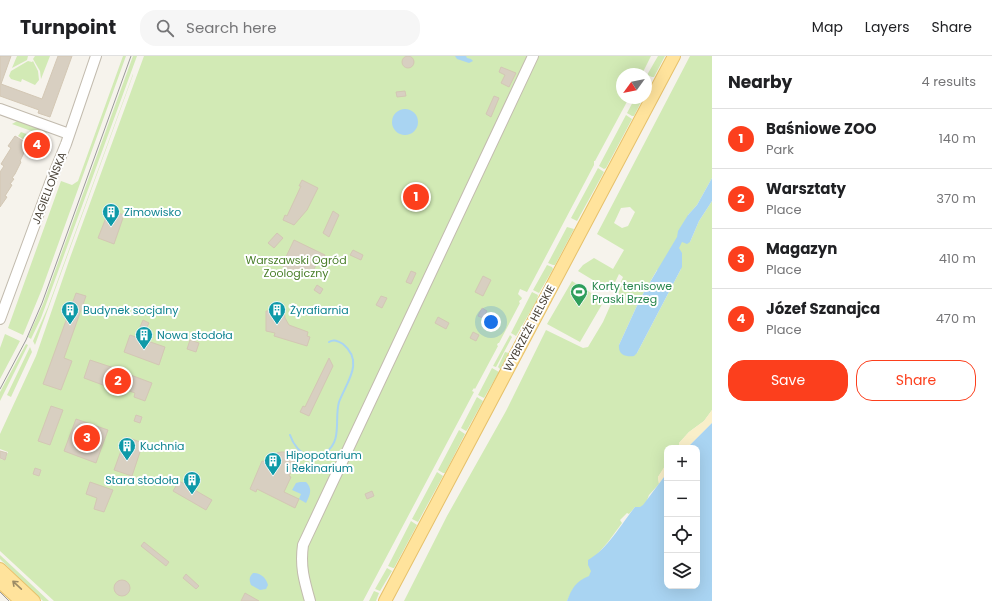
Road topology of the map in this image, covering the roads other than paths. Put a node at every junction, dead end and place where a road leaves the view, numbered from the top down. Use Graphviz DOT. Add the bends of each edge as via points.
graph roads {
  1 [pos="96,56"];
  2 [pos="533,56"];
  3 [pos="674,56"];
  4 [pos="0,109"];
  5 [pos="69,134"];
  6 [pos="0,320"];
  7 [pos="0,569"];
  8 [pos="0,582"];
  9 [pos="21,601"];
  10 [pos="34,601"];
  11 [pos="310,601"];
  12 [pos="385,601"];
  1 -- 5 [label="street, JAGIELLOŃSKA"];
  2 -- 11 [label="street" via="303,545 302,573"];
  3 -- 12 [label="main road, WYBRZEŻE HELSKIE"];
  4 -- 5 [label="street"];
  5 -- 6 [label="street, JAGIELLOŃSKA"];
  10 -- 7 [label="main road, one-way"];
  8 -- 9 [label="main road"];
}
